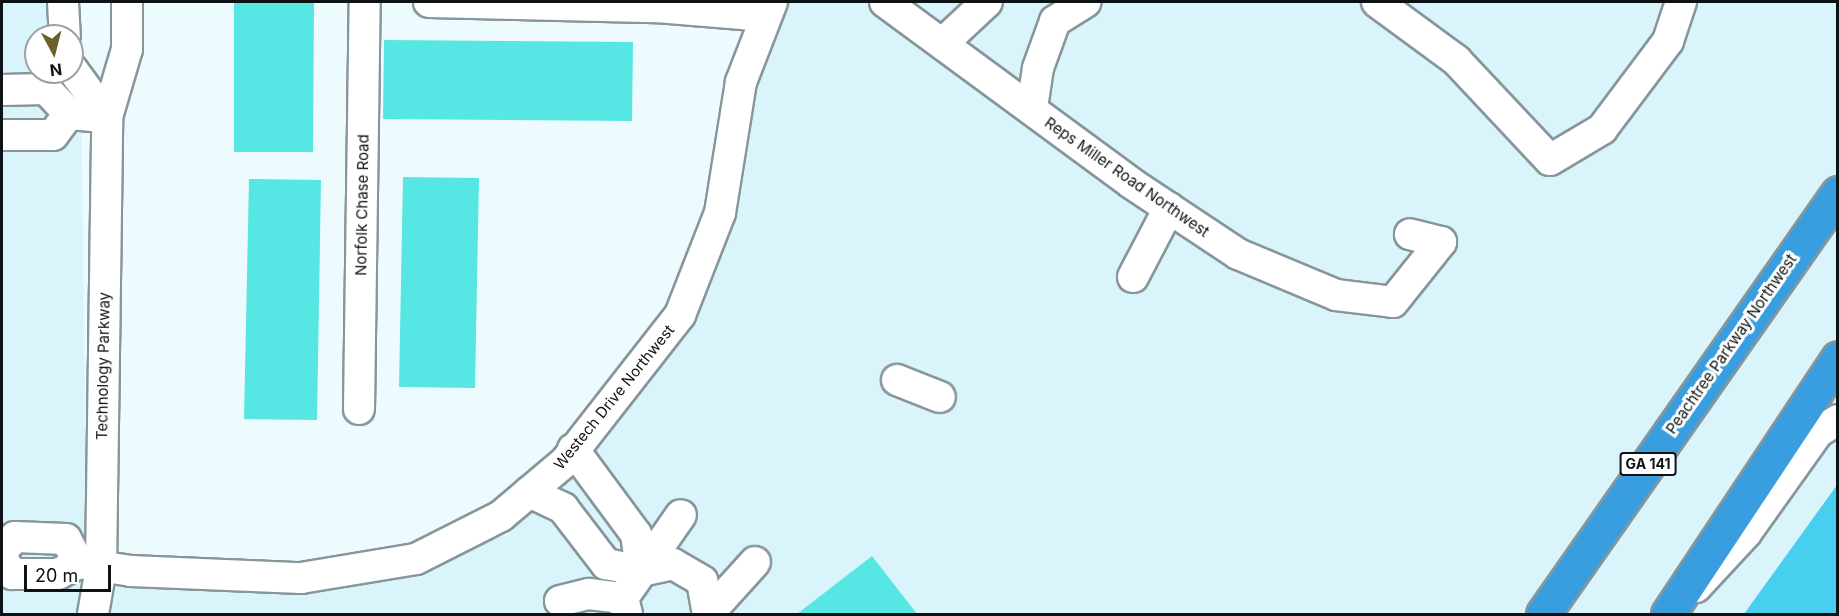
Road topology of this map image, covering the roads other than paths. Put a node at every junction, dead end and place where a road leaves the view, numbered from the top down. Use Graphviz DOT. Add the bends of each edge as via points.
graph roads {
  1 [pos="63,2"];
  2 [pos="127,2"];
  3 [pos="365,2"];
  4 [pos="429,2"];
  5 [pos="885,2"];
  6 [pos="987,2"];
  7 [pos="1086,2"];
  8 [pos="1377,2"];
  9 [pos="1681,2"];
  10 [pos="769,9"];
  11 [pos="64,24"];
  12 [pos="943,43"];
  13 [pos="83,84"];
  14 [pos="2,90"];
  15 [pos="1032,108"];
  16 [pos="69,114"];
  17 [pos="107,117"];
  18 [pos="2,135"];
  19 [pos="1838,193"];
  20 [pos="1169,208"];
  21 [pos="1410,234"];
  22 [pos="1133,277"];
  23 [pos="1838,358"];
  24 [pos="897,380"];
  25 [pos="940,398"];
  26 [pos="359,409"];
  27 [pos="1838,420"];
  28 [pos="573,449"];
  29 [pos="529,492"];
  30 [pos="681,515"];
  31 [pos="2,551"];
  32 [pos="2,558"];
  33 [pos="755,562"];
  34 [pos="90,566"];
  35 [pos="641,571"];
  36 [pos="560,601"];
  37 [pos="625,606"];
  38 [pos="1671,611"];
  39 [pos="708,614"];
  40 [pos="93,615"];
  41 [pos="1543,615"];
  1 -- 11 [label="street"];
  2 -- 17 [label="street, Technology Parkway" via="127,49"];
  3 -- 26 [label="street, Norfolk Chase Road"];
  4 -- 10 [label="street"];
  5 -- 12 [label="street, Reps Miller Road Northwest"];
  6 -- 12 [label="street"];
  7 -- 15 [label="street" via="1055,21 1038,68"];
  8 -- 9 [label="street" via="1456,60 1550,160 1602,129 1668,41"];
  10 -- 28 [label="street, Westech Drive Northwest" via="741,81 720,213 680,315"];
  12 -- 15 [label="street, Reps Miller Road Northwest"];
  13 -- 17 [label="street"];
  14 -- 16 [label="street" via="46,89"];
  15 -- 20 [label="street, Reps Miller Road Northwest"];
  16 -- 17 [label="street"];
  16 -- 18 [label="street" via="53,135"];
  17 -- 34 [label="street, Technology Parkway"];
  19 -- 41 [label="highway, Peachtree Parkway Northwest / GA 141"];
  20 -- 21 [label="street, Reps Miller Road Northwest" via="1238,254 1336,295 1393,302 1441,242"];
  20 -- 22 [label="street"];
  23 -- 38 [label="highway"];
  24 -- 25 [label="street"];
  27 -- 38 [label="street" via="1818,432 1740,540"];
  28 -- 29 [label="street, Westech Drive Northwest" via="565,462"];
  28 -- 35 [label="street" via="636,534"];
  29 -- 34 [label="street, Westech Drive Northwest" via="501,516 416,559 301,578"];
  29 -- 35 [label="street" via="563,508 606,564"];
  30 -- 35 [label="street"];
  31 -- 34 [label="street" via="15,537 66,539"];
  32 -- 34 [label="street" via="12,574 58,574"];
  33 -- 39 [label="street"];
  34 -- 40 [label="street, Technology Parkway"];
  35 -- 37 [label="street"];
  35 -- 39 [label="street" via="673,564 702,581"];
  36 -- 37 [label="street" via="589,594"];
}
